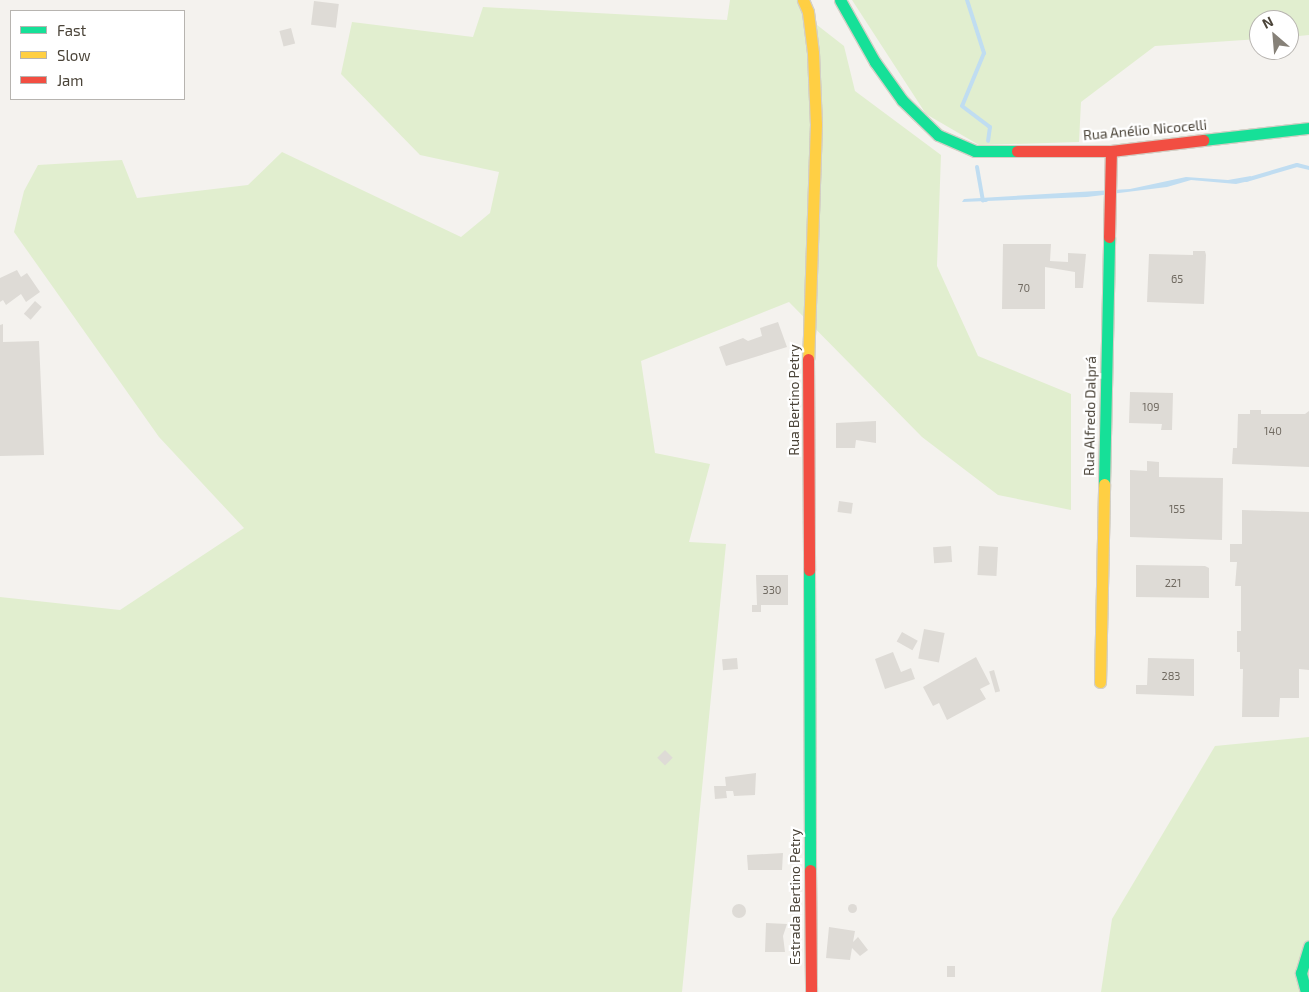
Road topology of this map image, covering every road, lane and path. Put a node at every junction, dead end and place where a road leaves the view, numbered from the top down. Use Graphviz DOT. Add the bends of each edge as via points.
graph roads {
  1 [pos="803,0"];
  2 [pos="840,0"];
  3 [pos="1309,128"];
  4 [pos="1111,151"];
  5 [pos="1100,682"];
  6 [pos="810,802"];
  7 [pos="1309,946"];
  8 [pos="811,992"];
  9 [pos="1306,992"];
  1 -- 6 [label="street, Rua Bertino Petry" via="808,12 813,53 816,124 808,352"];
  2 -- 4 [label="street, Rua Anélio Nicocelli" via="902,100 938,135 951,143 984,152"];
  3 -- 4 [label="street, Rua Anélio Nicocelli"];
  4 -- 5 [label="street, Rua Alfredo Dalprá"];
  6 -- 8 [label="street, Estrada Bertino Petry"];
  7 -- 9 [label="street" via="1301,973"];
}
